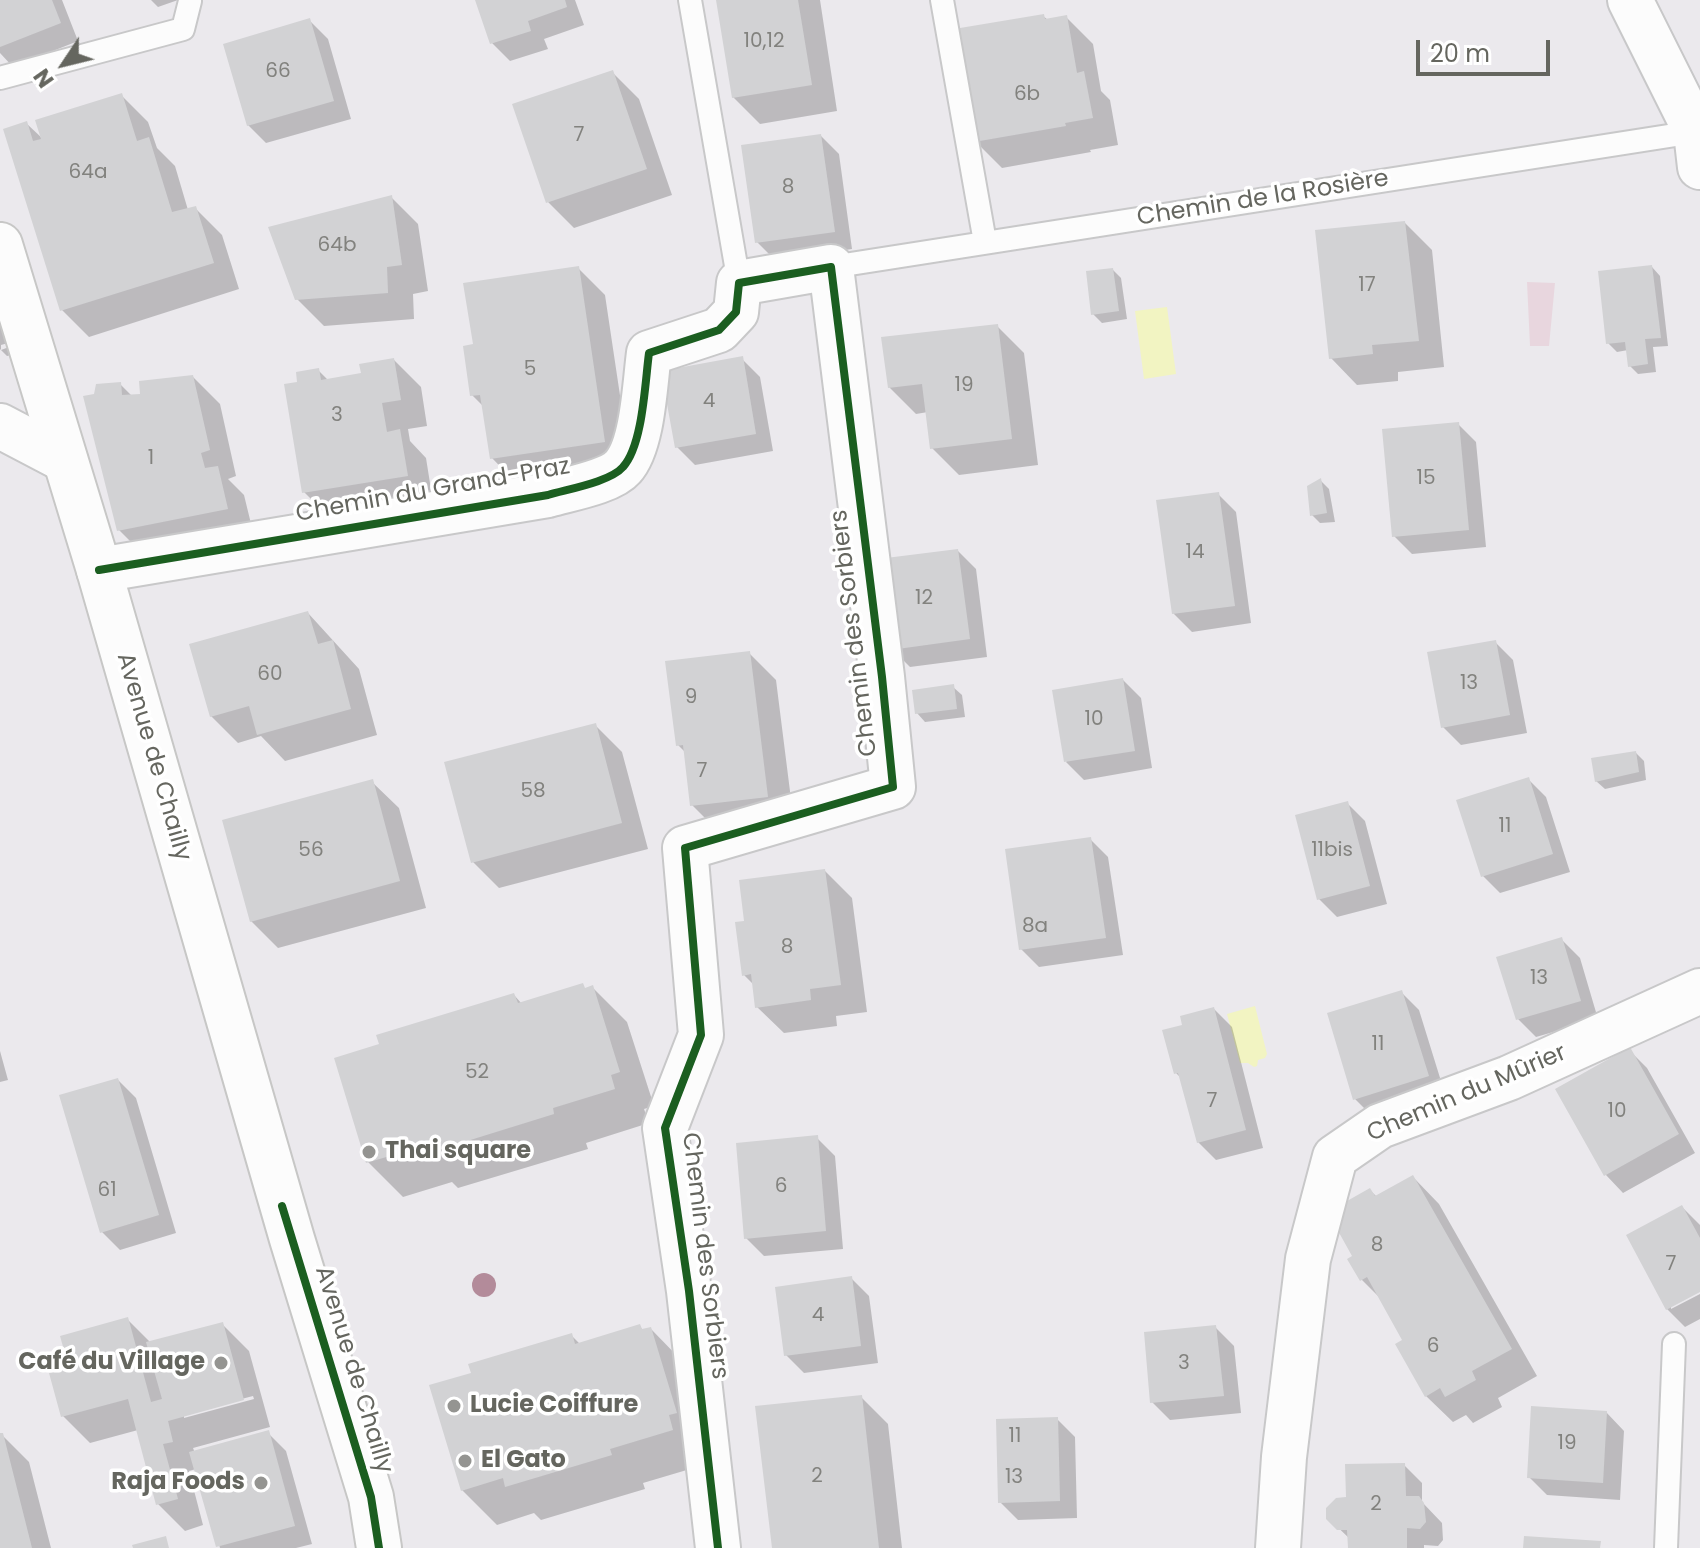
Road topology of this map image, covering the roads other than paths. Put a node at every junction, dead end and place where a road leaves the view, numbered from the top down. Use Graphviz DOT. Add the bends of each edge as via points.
graph roads {
  1 [pos="690,0"];
  2 [pos="942,0"];
  3 [pos="1630,0"];
  4 [pos="190,1"];
  5 [pos="0,78"];
  6 [pos="1699,143"];
  7 [pos="985,242"];
  8 [pos="0,245"];
  9 [pos="831,267"];
  10 [pos="739,283"];
  11 [pos="0,426"];
  12 [pos="65,460"];
  13 [pos="99,570"];
  14 [pos="1700,991"];
  15 [pos="1674,1344"];
  16 [pos="379,1548"];
  17 [pos="718,1548"];
  18 [pos="1278,1548"];
  19 [pos="1666,1548"];
  1 -- 10 [label="lane, Chemin du Grand-Praz"];
  2 -- 7 [label="lane"];
  3 -- 6 [label="street, Chemin de la Rosière"];
  4 -- 5 [label="lane" via="183,29"];
  6 -- 7 [label="lane, Chemin de la Rosière"];
  7 -- 9 [label="lane, Chemin de la Rosière"];
  8 -- 12 [label="street, Avenue de Chailly"];
  9 -- 10 [label="street"];
  9 -- 17 [label="street, Chemin des Sorbiers" via="893,787 685,848 701,1035 665,1128"];
  10 -- 13 [label="street, Chemin du Grand-Praz" via="736,312 719,330 649,353 635,444 623,467 607,477 548,495"];
  11 -- 12 [label="street"];
  12 -- 13 [label="street, Avenue de Chailly"];
  13 -- 16 [label="street, Avenue de Chailly" via="371,1497"];
  14 -- 18 [label="street, Chemin du Mûrier" via="1509,1078 1380,1126 1335,1157 1308,1259"];
  15 -- 19 [label="lane"];
}
